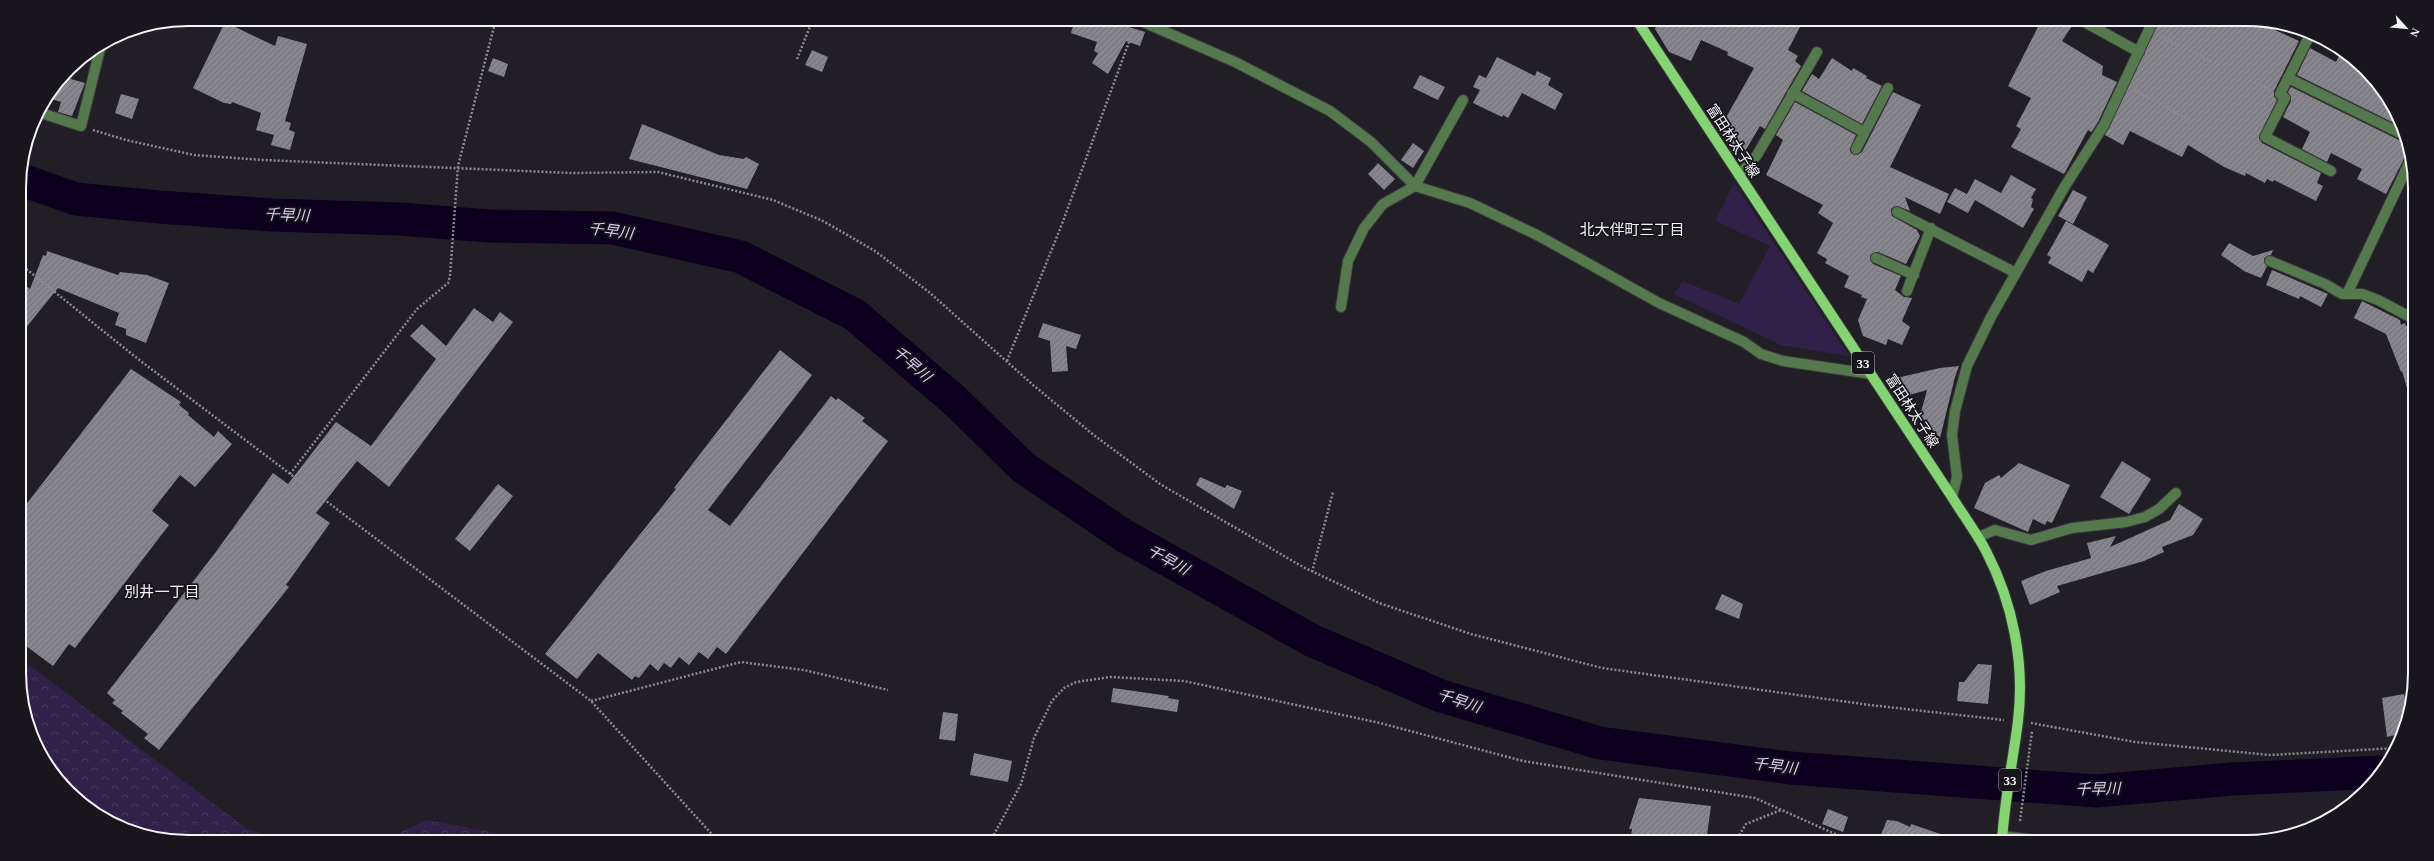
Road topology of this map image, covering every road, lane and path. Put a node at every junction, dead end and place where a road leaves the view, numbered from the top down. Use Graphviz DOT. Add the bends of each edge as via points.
graph roads {
  1 [pos="494,26"];
  2 [pos="810,26"];
  3 [pos="1133,26"];
  4 [pos="1152,26"];
  5 [pos="1641,26"];
  6 [pos="2092,26"];
  7 [pos="2151,26"];
  8 [pos="2149,31"];
  9 [pos="2308,38"];
  10 [pos="99,52"];
  11 [pos="1817,52"];
  12 [pos="2139,52"];
  13 [pos="797,59"];
  14 [pos="2219,65"];
  15 [pos="2288,78"];
  16 [pos="2250,80"];
  17 [pos="2124,84"];
  18 [pos="1888,88"];
  19 [pos="1792,93"];
  20 [pos="2280,94"];
  21 [pos="1463,100"];
  22 [pos="44,114"];
  23 [pos="2190,121"];
  24 [pos="81,126"];
  25 [pos="1864,132"];
  26 [pos="2398,132"];
  27 [pos="1856,149"];
  28 [pos="2407,167"];
  29 [pos="457,168"];
  30 [pos="2331,171"];
  31 [pos="1739,175"];
  32 [pos="1415,186"];
  33 [pos="1897,212"];
  34 [pos="1931,228"];
  35 [pos="1876,258"];
  36 [pos="2270,261"];
  37 [pos="26,269"];
  38 [pos="2016,273"];
  39 [pos="1914,275"];
  40 [pos="1908,291"];
  41 [pos="2347,294"];
  42 [pos="1341,307"];
  43 [pos="2408,316"];
  44 [pos="1007,361"];
  45 [pos="1871,374"];
  46 [pos="290,474"];
  47 [pos="1333,492"];
  48 [pos="2176,493"];
  49 [pos="1952,497"];
  50 [pos="1978,537"];
  51 [pos="1312,572"];
  52 [pos="888,690"];
  53 [pos="591,701"];
  54 [pos="2018,721"];
  55 [pos="2033,734"];
  56 [pos="2389,748"];
  57 [pos="1781,810"];
  58 [pos="2019,826"];
  59 [pos="714,835"];
  60 [pos="994,835"];
  61 [pos="1739,835"];
  62 [pos="1838,835"];
  63 [pos="2002,835"];
  1 -- 29 [label="path"];
  2 -- 13 [label="path"];
  3 -- 44 [label="path" via="1062,224"];
  4 -- 32 [label="street" via="1250,70 1330,111 1371,142"];
  5 -- 31 [label="main road, 富田林太子線 / 33"];
  6 -- 12 [label="street"];
  7 -- 8 [label="street"];
  8 -- 12 [label="street"];
  8 -- 14 [label="path"];
  9 -- 15 [label="street"];
  10 -- 24 [label="street"];
  11 -- 19 [label="street"];
  12 -- 17 [label="street"];
  15 -- 20 [label="street"];
  15 -- 26 [label="street"];
  16 -- 20 [label="path"];
  17 -- 23 [label="path"];
  17 -- 38 [label="street" via="2104,125 2065,186"];
  18 -- 25 [label="street"];
  19 -- 25 [label="street"];
  19 -- 31 [label="street" via="1756,155"];
  20 -- 30 [label="street" via="2285,98 2265,137"];
  21 -- 32 [label="street"];
  22 -- 24 [label="street"];
  24 -- 29 [label="path" via="126,140 194,155"];
  25 -- 27 [label="street"];
  28 -- 41 [label="street"];
  29 -- 44 [label="path" via="572,173 658,172 773,200 822,221 875,251 929,292"];
  29 -- 46 [label="path" via="448,283 417,309"];
  31 -- 45 [label="main road, 富田林太子線 / 33"];
  32 -- 42 [label="street" via="1383,204 1364,228 1348,261"];
  32 -- 45 [label="street" via="1470,203 1539,236 1660,303 1744,342 1772,359"];
  33 -- 34 [label="street"];
  34 -- 38 [label="street"];
  34 -- 39 [label="street"];
  35 -- 39 [label="street"];
  36 -- 41 [label="street"];
  37 -- 46 [label="path" via="138,359"];
  38 -- 49 [label="street" via="1967,366 1955,411 1952,435 1957,477"];
  39 -- 40 [label="street"];
  41 -- 43 [label="street" via="2362,294"];
  44 -- 51 [label="path" via="1095,436 1160,484"];
  45 -- 49 [label="main road, 富田林太子線 / 33"];
  46 -- 53 [label="path"];
  47 -- 51 [label="path"];
  48 -- 50 [label="street" via="2160,509 2145,517 2126,522 2072,528 2031,540 1995,530"];
  49 -- 50 [label="main road, 富田林太子線 / 33"];
  50 -- 54 [label="main road, 富田林太子線 / 33" via="2002,588 2015,634 2019,671"];
  51 -- 54 [label="path" via="1379,603 1471,634 1602,668 1870,705"];
  52 -- 53 [label="path" via="804,670 741,662"];
  53 -- 59 [label="path"];
  54 -- 56 [label="path" via="2135,742 2270,756"];
  54 -- 63 [label="main road, 富田林太子線 / 33"];
  55 -- 58 [label="path"];
  57 -- 60 [label="path" via="1755,798 1523,762 1380,723 1184,681 1110,677 1076,682 1064,688 1052,701 1034,738 1021,784"];
  57 -- 61 [label="path" via="1746,824"];
  57 -- 62 [label="path"];
}
